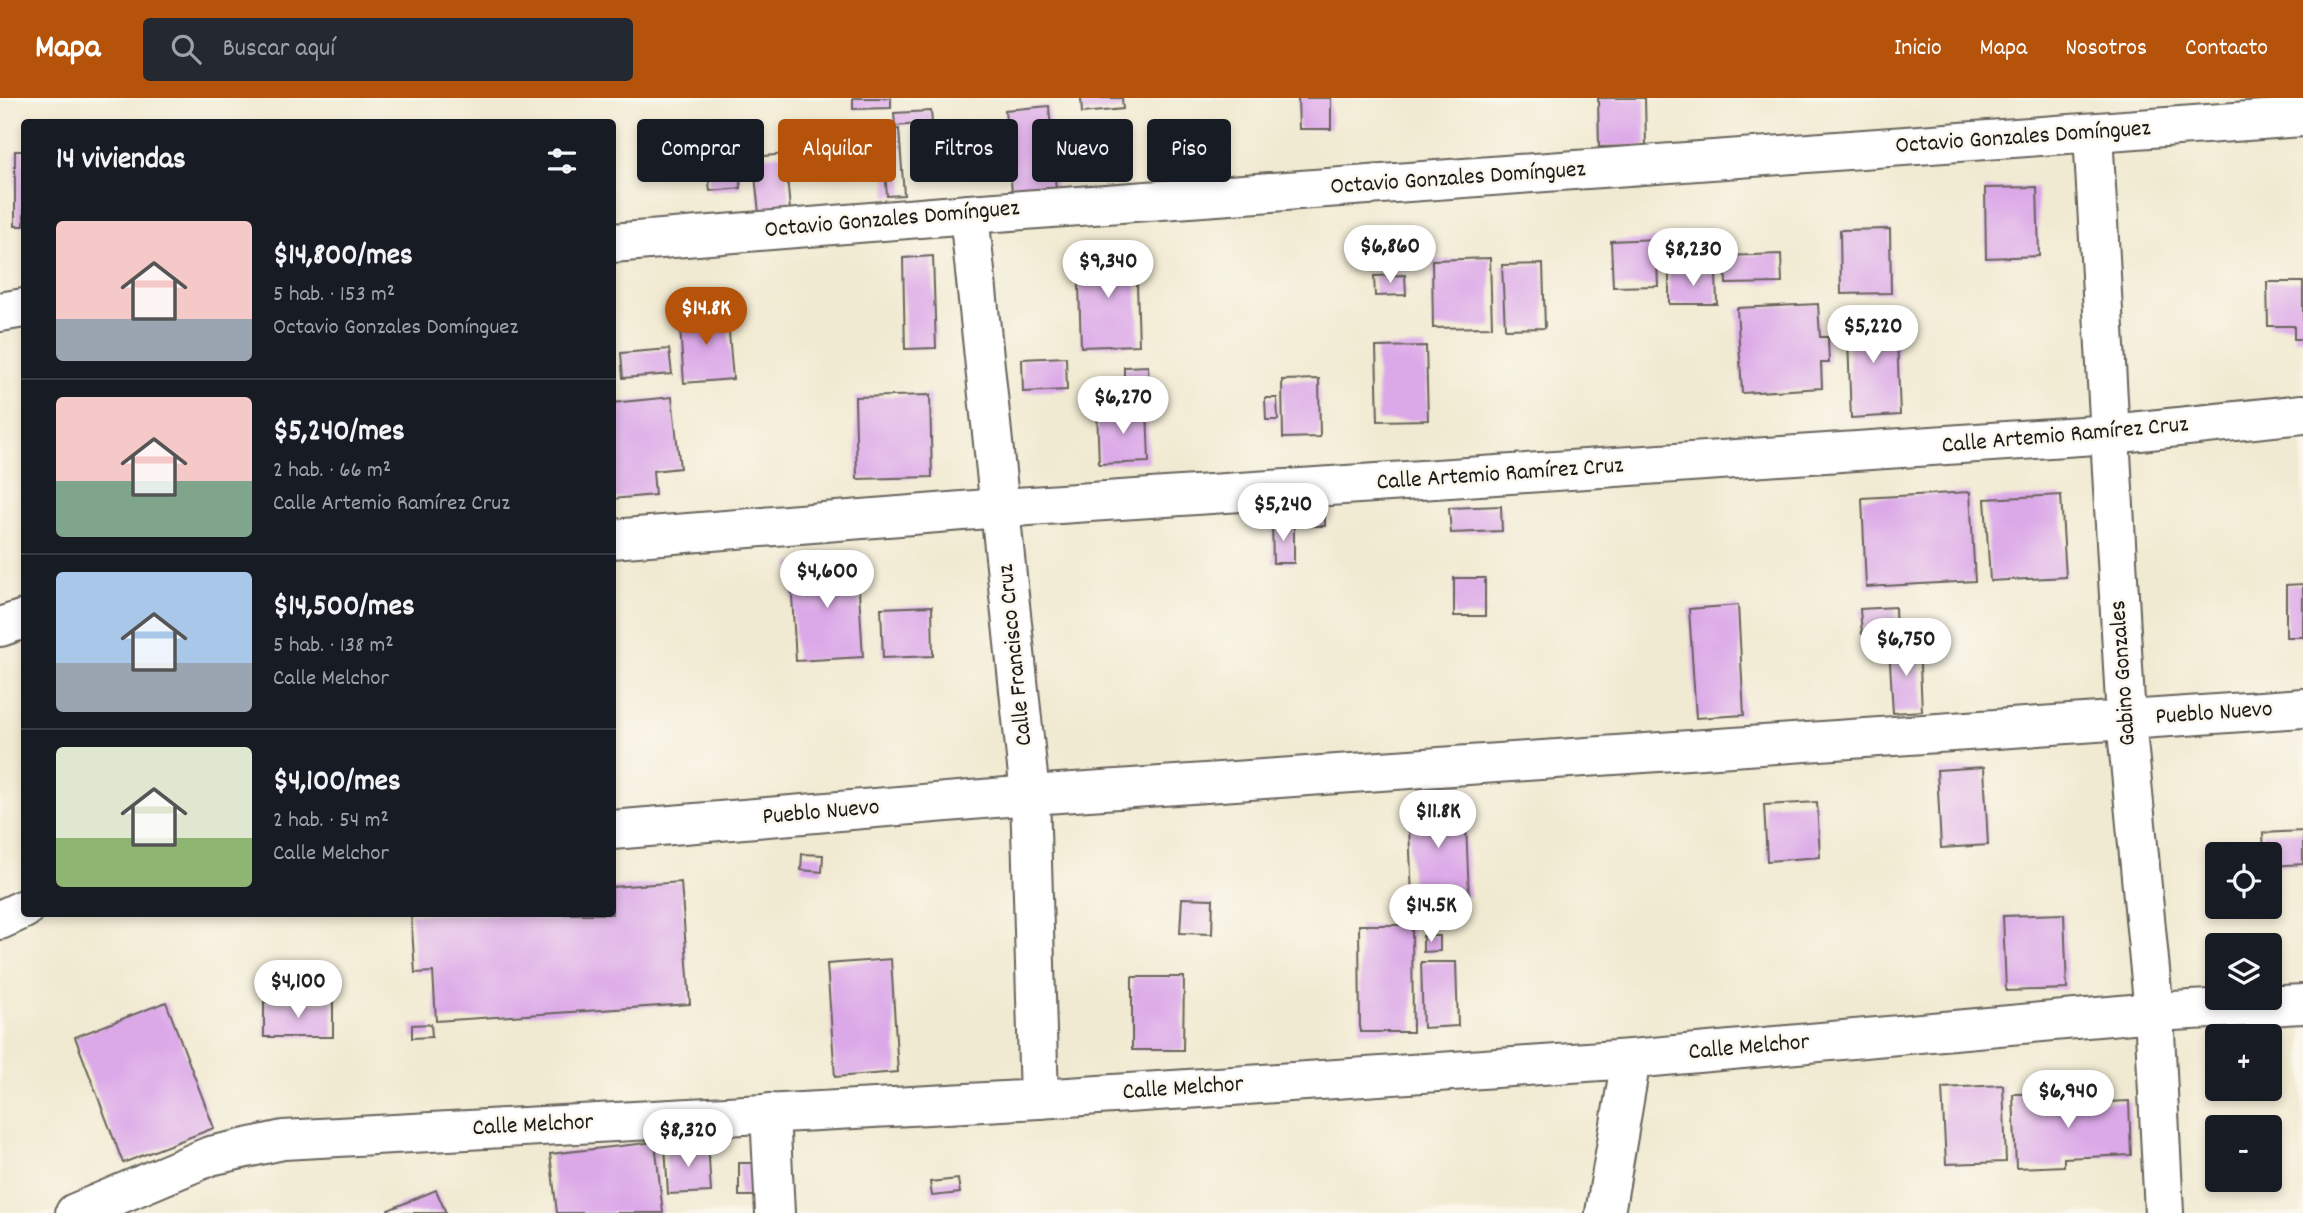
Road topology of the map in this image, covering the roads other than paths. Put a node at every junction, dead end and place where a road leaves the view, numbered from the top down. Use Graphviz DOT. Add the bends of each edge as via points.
graph roads {
  1 [pos="2303,117"];
  2 [pos="2093,133"];
  3 [pos="969,214"];
  4 [pos="616,243"];
  5 [pos="21,308"];
  6 [pos="0,312"];
  7 [pos="2303,414"];
  8 [pos="2111,435"];
  9 [pos="1000,508"];
  10 [pos="616,539"];
  11 [pos="21,620"];
  12 [pos="0,627"];
  13 [pos="2303,708"];
  14 [pos="2126,720"];
  15 [pos="1030,795"];
  16 [pos="616,830"];
  17 [pos="21,910"];
  18 [pos="0,920"];
  19 [pos="2303,1004"];
  20 [pos="2154,1012"];
  21 [pos="1631,1059"];
  22 [pos="1039,1099"];
  23 [pos="770,1113"];
  24 [pos="75,1213"];
  25 [pos="775,1213"];
  26 [pos="1605,1213"];
  27 [pos="2164,1213"];
  1 -- 2 [label="street, Octavio Gonzales Domínguez"];
  2 -- 3 [label="street, Octavio Gonzales Domínguez"];
  2 -- 8 [label="street, Gabino Gonzales"];
  3 -- 4 [label="street, Octavio Gonzales Domínguez"];
  3 -- 9 [label="street, Calle Francisco Cruz"];
  5 -- 6 [label="street"];
  7 -- 8 [label="street, Calle Artemio Ramírez Cruz"];
  8 -- 9 [label="street, Calle Artemio Ramírez Cruz"];
  8 -- 14 [label="street, Gabino Gonzales"];
  9 -- 10 [label="street, Calle Artemio Ramírez Cruz"];
  9 -- 15 [label="street, Calle Francisco Cruz"];
  11 -- 12 [label="street"];
  13 -- 14 [label="street, Pueblo Nuevo"];
  14 -- 15 [label="street, Pueblo Nuevo"];
  14 -- 20 [label="street, Gabino Gonzales"];
  15 -- 16 [label="street, Pueblo Nuevo"];
  15 -- 22 [label="street, Calle Francisco Cruz"];
  17 -- 18 [label="street"];
  19 -- 20 [label="street, Calle Melchor"];
  20 -- 21 [label="street, Calle Melchor"];
  20 -- 27 [label="street, Gabino Gonzales"];
  21 -- 22 [label="street, Calle Melchor"];
  21 -- 26 [label="street"];
  22 -- 23 [label="street, Calle Melchor"];
  23 -- 24 [label="street, Calle Melchor" via="283,1140 210,1156"];
  23 -- 25 [label="street"];
}
